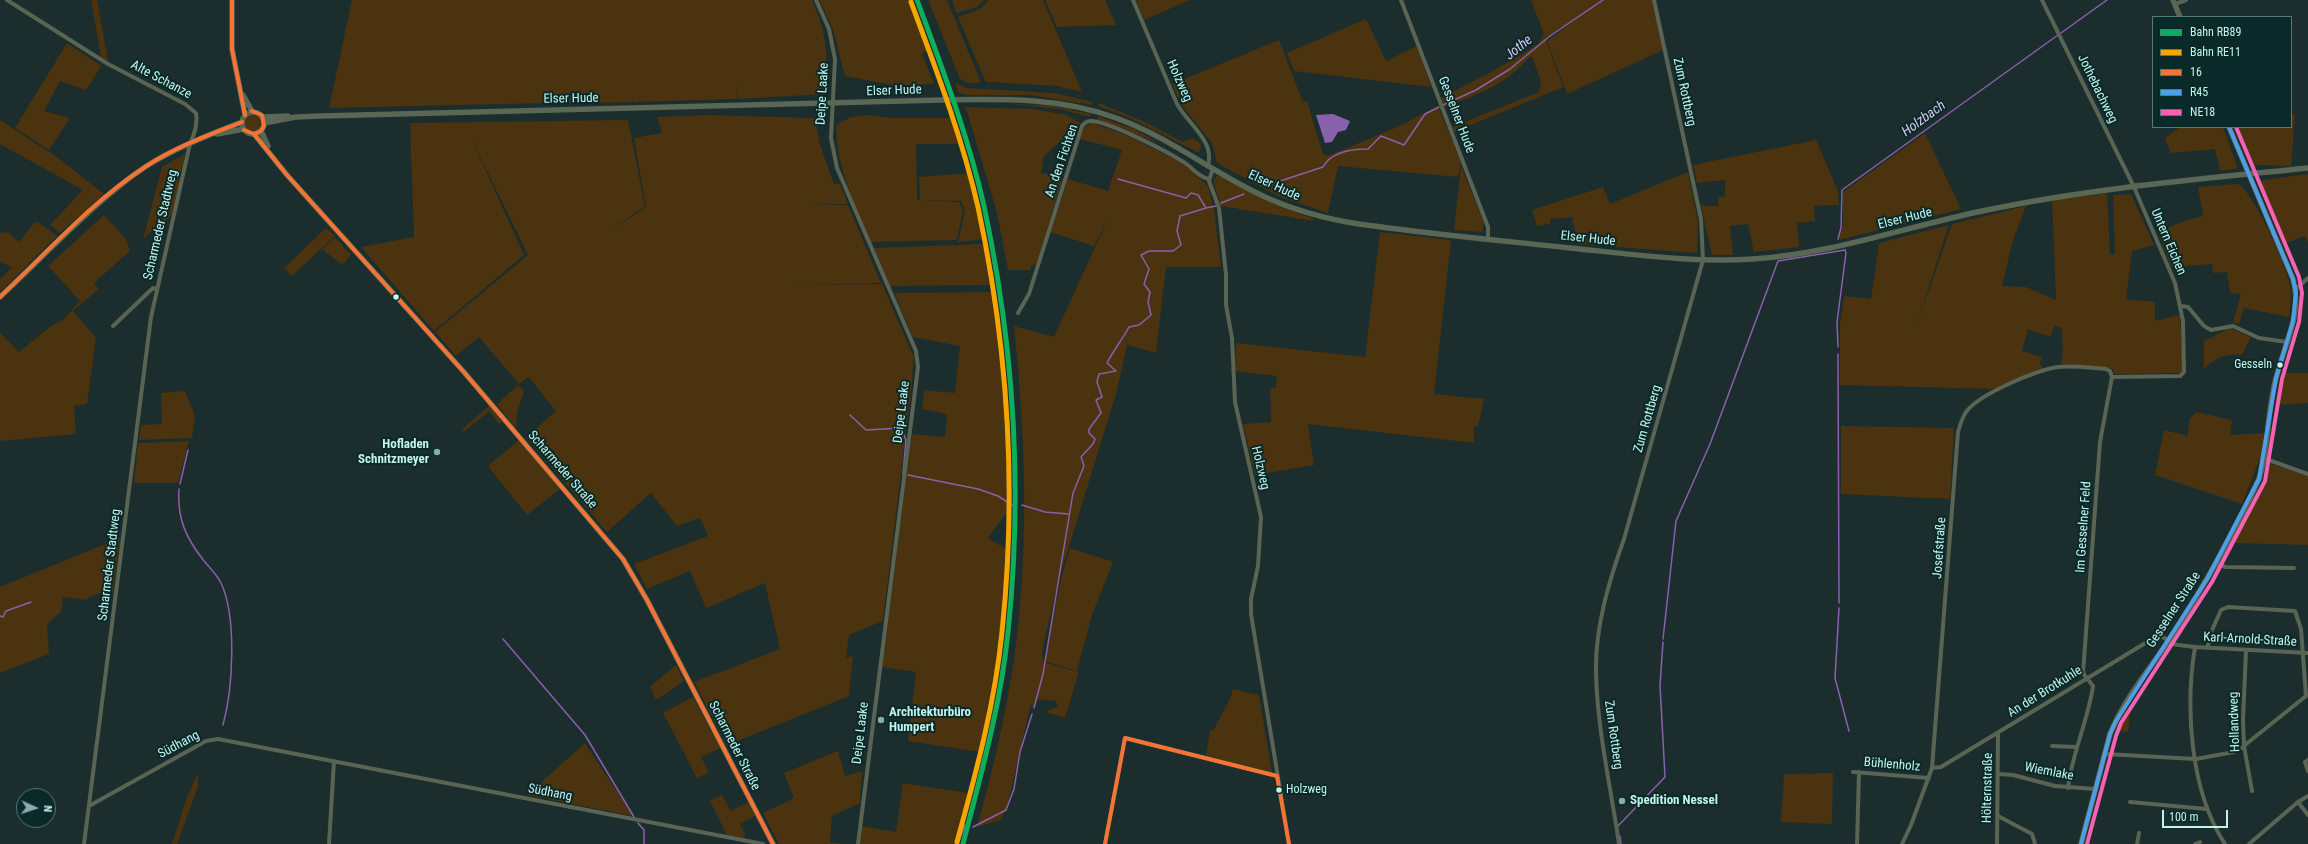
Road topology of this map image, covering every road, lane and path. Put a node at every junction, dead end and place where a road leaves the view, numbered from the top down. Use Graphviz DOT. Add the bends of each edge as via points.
graph roads {
  1 [pos="7,0"];
  2 [pos="232,0"];
  3 [pos="816,0"];
  4 [pos="1134,0"];
  5 [pos="1401,0"];
  6 [pos="1654,0"];
  7 [pos="2042,0"];
  8 [pos="2186,0"];
  9 [pos="2174,2"];
  10 [pos="2180,16"];
  11 [pos="240,89"];
  12 [pos="834,104"];
  13 [pos="252,111"];
  14 [pos="244,115"];
  15 [pos="264,120"];
  16 [pos="242,122"];
  17 [pos="2229,128"];
  18 [pos="244,129"];
  19 [pos="260,131"];
  20 [pos="254,134"];
  21 [pos="208,136"];
  22 [pos="191,142"];
  23 [pos="272,155"];
  24 [pos="1210,166"];
  25 [pos="2308,168"];
  26 [pos="2250,174"];
  27 [pos="1209,179"];
  28 [pos="2134,187"];
  29 [pos="1488,239"];
  30 [pos="1703,260"];
  31 [pos="2308,278"];
  32 [pos="157,289"];
  33 [pos="2296,289"];
  34 [pos="0,297"];
  35 [pos="2181,306"];
  36 [pos="1018,313"];
  37 [pos="113,326"];
  38 [pos="2287,342"];
  39 [pos="2112,377"];
  40 [pos="2266,459"];
  41 [pos="2308,474"];
  42 [pos="2216,564"];
  43 [pos="2294,568"];
  44 [pos="2168,641"];
  45 [pos="2195,646"];
  46 [pos="2208,648"];
  47 [pos="2246,651"];
  48 [pos="2306,653"];
  49 [pos="2087,678"];
  50 [pos="1998,733"];
  51 [pos="2052,746"];
  52 [pos="2244,746"];
  53 [pos="2076,747"];
  54 [pos="2105,754"];
  55 [pos="2196,759"];
  56 [pos="2308,760"];
  57 [pos="334,761"];
  58 [pos="1932,768"];
  59 [pos="2308,771"];
  60 [pos="1853,772"];
  61 [pos="1859,772"];
  62 [pos="1999,774"];
  63 [pos="1278,776"];
  64 [pos="1929,778"];
  65 [pos="2068,788"];
  66 [pos="2095,789"];
  67 [pos="2252,792"];
  68 [pos="2308,796"];
  69 [pos="2130,802"];
  70 [pos="2298,802"];
  71 [pos="89,806"];
  72 [pos="2207,809"];
  73 [pos="2308,815"];
  74 [pos="1998,816"];
  75 [pos="2139,833"];
  76 [pos="1904,843"];
  77 [pos="84,844"];
  78 [pos="329,844"];
  79 [pos="763,844"];
  80 [pos="773,844"];
  81 [pos="858,844"];
  82 [pos="1105,844"];
  83 [pos="1289,844"];
  84 [pos="1619,844"];
  85 [pos="1856,844"];
  86 [pos="1997,844"];
  87 [pos="2035,844"];
  88 [pos="2081,844"];
  89 [pos="2137,844"];
  90 [pos="2225,844"];
  91 [pos="2249,844"];
  1 -- 22 [label="street, Alte Schanze" via="108,64 191,108 196,113 197,122 196,134"];
  2 -- 11 [label="street" via="232,49"];
  3 -- 12 [label="street, Deipe Laake" via="829,29 835,59"];
  4 -- 24 [label="street, Holzweg" via="1177,104 1186,120 1207,144"];
  5 -- 29 [label="street, Gesselner Hude" via="1488,227"];
  6 -- 30 [label="street, Zum Rottberg" via="1701,219"];
  7 -- 28 [label="street, Jothebachweg"];
  8 -- 9 [label="street"];
  9 -- 10 [label="street"];
  11 -- 13 [label="street"];
  11 -- 14 [label="street"];
  12 -- 15 [label="street, Elser Hude" via="296,117"];
  12 -- 24 [label="street, Elser Hude" via="967,99 1031,100 1092,110 1138,127"];
  12 -- 81 [label="street, Deipe Laake" via="831,138 837,168 916,351 918,366"];
  13 -- 14 [label="street"];
  13 -- 15 [label="street" via="260,113"];
  14 -- 16 [label="street"];
  15 -- 19 [label="street"];
  16 -- 18 [label="street"];
  16 -- 21 [label="street"];
  17 -- 26 [label="street, Gesselner Straße"];
  18 -- 20 [label="street"];
  18 -- 21 [label="street"];
  19 -- 20 [label="street"];
  19 -- 23 [label="street, Scharmeder Straße"];
  20 -- 23 [label="street, Scharmeder Straße"];
  21 -- 22 [label="street"];
  22 -- 32 [label="street, Scharmeder Stadtweg"];
  22 -- 34 [label="street" via="145,168 115,191"];
  23 -- 80 [label="street, Scharmeder Straße" via="329,223 463,371 623,559 647,600"];
  24 -- 27 [label="street, Holzweg"];
  24 -- 29 [label="street, Elser Hude" via="1269,198 1320,217"];
  25 -- 26 [label="street, Elser Hude"];
  26 -- 28 [label="street, Elser Hude"];
  26 -- 33 [label="street, Gesselner Straße" via="2288,263"];
  27 -- 36 [label="street, An den Fichten" via="1199,177 1182,161 1152,144 1097,123 1086,122 1082,126 1029,294"];
  27 -- 63 [label="street, Holzweg" via="1219,208 1226,275 1226,305 1232,338 1235,402 1261,517 1258,566 1250,614"];
  28 -- 30 [label="street, Elser Hude" via="1984,210 1802,254 1753,259"];
  28 -- 35 [label="street, Untern Eichen"];
  29 -- 30 [label="street, Elser Hude"];
  30 -- 84 [label="street, Zum Rottberg" via="1624,539 1609,580 1599,637 1596,672 1599,716"];
  31 -- 33 [label="street"];
  32 -- 37 [label="street, Scharmeder Stadtweg" via="153,288"];
  32 -- 71 [label="street, Scharmeder Stadtweg" via="151,317"];
  33 -- 38 [label="street, Gesselner Straße" via="2295,317"];
  35 -- 38 [label="street" via="2188,307 2204,326 2211,330 2233,326 2259,338"];
  35 -- 39 [label="street, Untern Eichen" via="2184,372 2180,376"];
  38 -- 40 [label="street, Gesselner Straße" via="2272,392"];
  39 -- 49 [label="street, Im Gesselner Feld" via="2100,442 2083,672"];
  39 -- 58 [label="street, Josefstraße" via="2106,369 2052,368 1999,388 1974,404 1961,421 1958,432"];
  40 -- 41 [label="street"];
  40 -- 42 [label="street, Gesselner Straße" via="2248,503"];
  42 -- 43 [label="street, Gesselner Straße" via="2226,567"];
  42 -- 44 [label="street, Gesselner Straße"];
  44 -- 45 [label="street, Karl-Arnold-Straße" via="2171,644"];
  44 -- 49 [label="street, An der Brotkuhle" via="2157,636"];
  44 -- 54 [label="street, Gesselner Straße" via="2122,706"];
  45 -- 46 [label="street, Karl-Arnold-Straße"];
  45 -- 55 [label="street" via="2190,707"];
  46 -- 47 [label="street, Karl-Arnold-Straße"];
  46 -- 48 [label="street" via="2209,637 2221,610 2228,607 2276,609 2295,611"];
  47 -- 48 [label="street, Karl-Arnold-Straße"];
  47 -- 52 [label="street, Hollandweg"];
  48 -- 52 [label="street" via="2306,696"];
  49 -- 50 [label="street, An der Brotkuhle"];
  49 -- 53 [label="street, Im Gesselner Feld" via="2093,686"];
  50 -- 58 [label="street, An der Brotkuhle" via="1941,767"];
  50 -- 62 [label="street, Hölternstraße"];
  51 -- 53 [label="street"];
  52 -- 55 [label="street" via="2234,752"];
  52 -- 67 [label="street, Hollandweg"];
  53 -- 65 [label="street"];
  54 -- 55 [label="street"];
  54 -- 66 [label="street, Gesselner Straße"];
  55 -- 72 [label="street"];
  56 -- 59 [label="street" via="2305,762"];
  57 -- 71 [label="street, Südhang" via="218,739 206,741"];
  57 -- 78 [label="street"];
  57 -- 79 [label="street, Südhang"];
  58 -- 64 [label="street, Josefstraße"];
  60 -- 61 [label="street, Bühlenholz"];
  61 -- 64 [label="street, Bühlenholz"];
  61 -- 85 [label="street"];
  62 -- 65 [label="street, Wiemlake"];
  62 -- 74 [label="street, Hölternstraße"];
  63 -- 82 [label="street" via="1125,738"];
  63 -- 83 [label="street, Holzweg"];
  64 -- 76 [label="street, Josefstraße"];
  65 -- 66 [label="street, Wiemlake"];
  66 -- 88 [label="street, Gesselner Straße"];
  68 -- 70 [label="street"];
  69 -- 72 [label="street"];
  70 -- 73 [label="street"];
  70 -- 91 [label="street"];
  71 -- 77 [label="street, Scharmeder Stadtweg"];
  72 -- 90 [label="street"];
  74 -- 86 [label="street, Hölternstraße"];
  74 -- 87 [label="street" via="2032,834"];
  75 -- 89 [label="street"];
}
